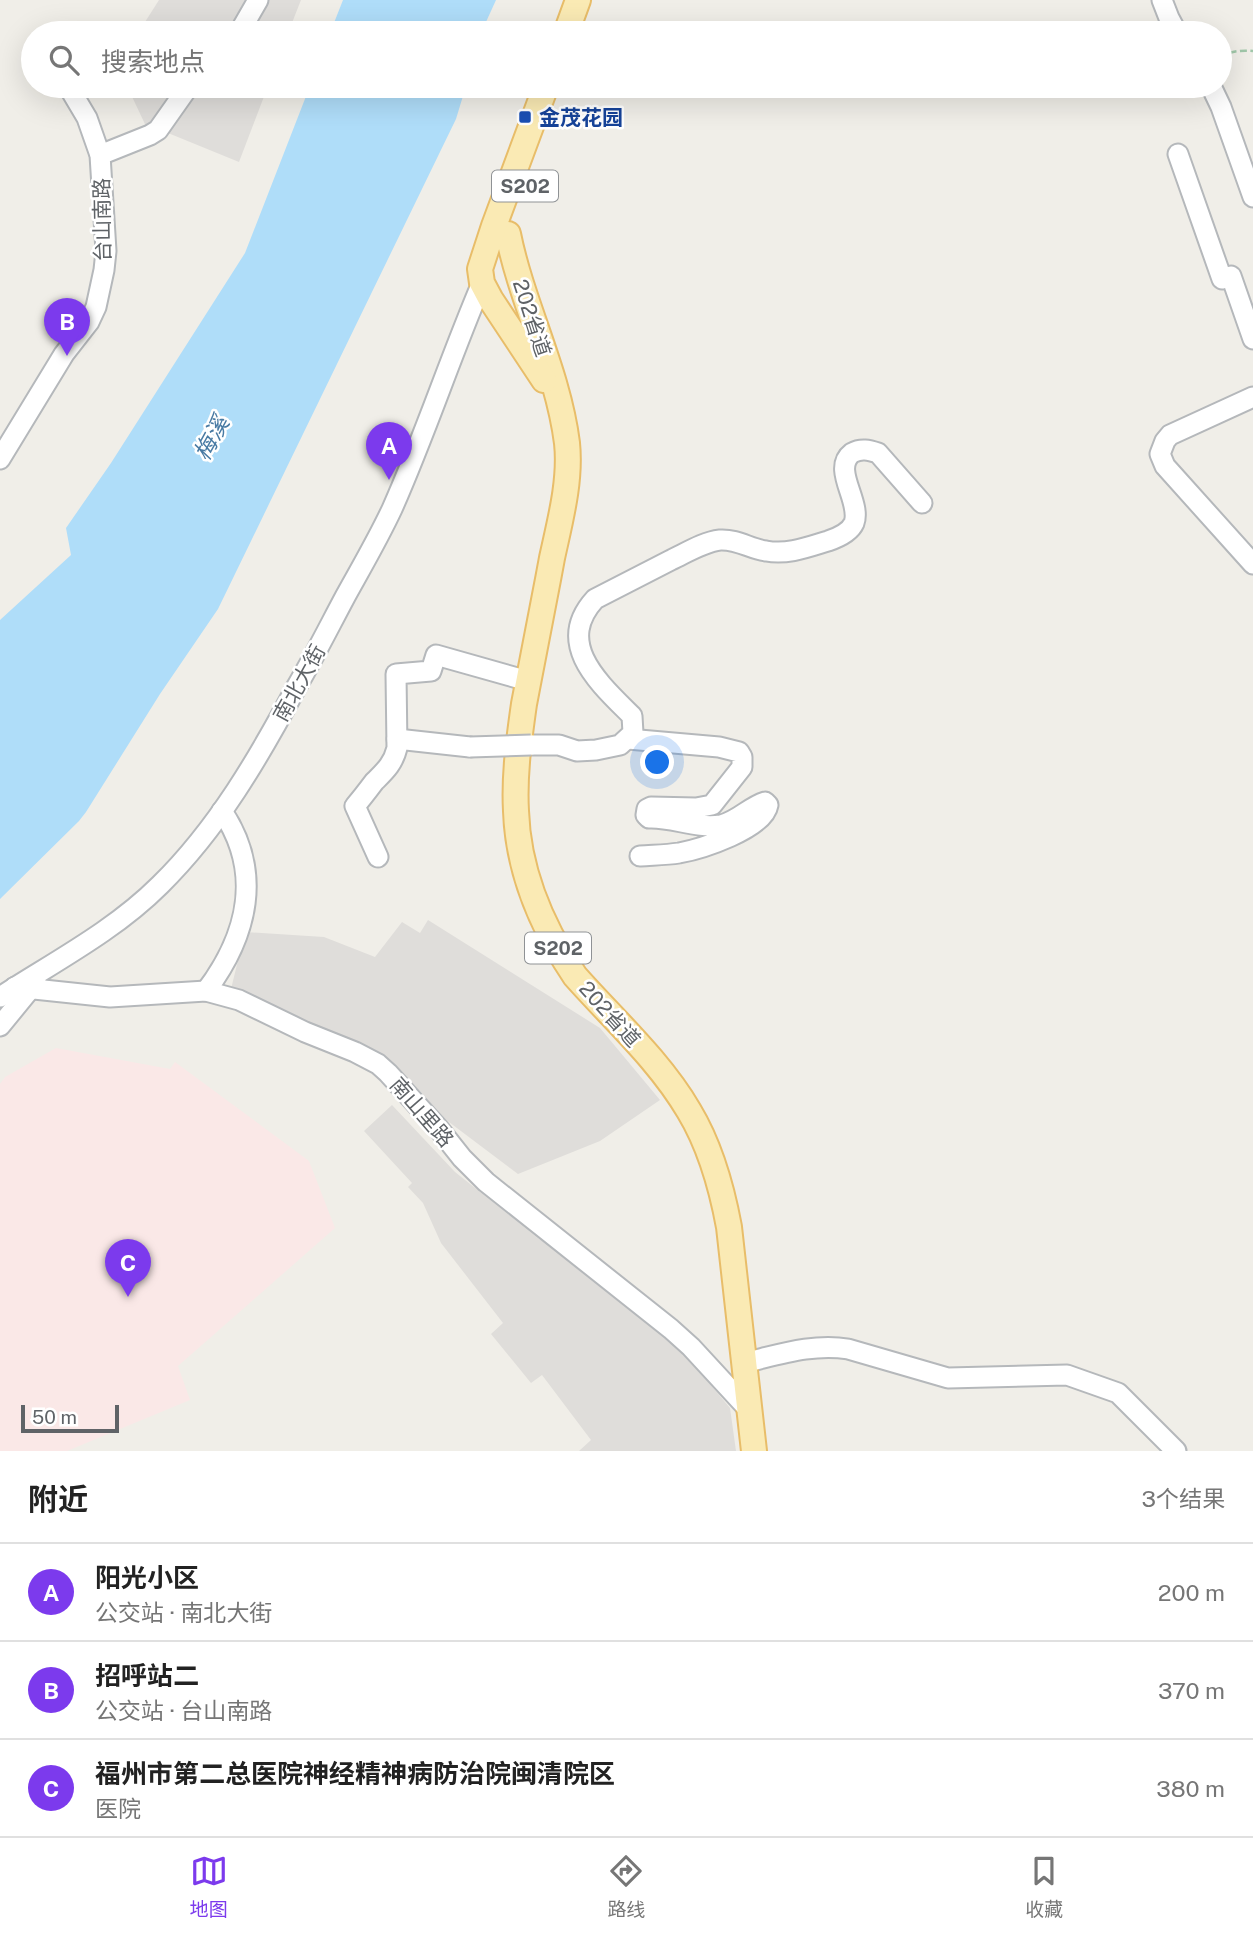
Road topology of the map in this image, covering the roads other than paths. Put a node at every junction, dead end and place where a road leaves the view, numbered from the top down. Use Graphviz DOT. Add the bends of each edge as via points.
graph roads {
  1 [pos="258,0"];
  2 [pos="578,0"];
  3 [pos="592,0"];
  4 [pos="1162,0"];
  5 [pos="247,21"];
  6 [pos="570,21"];
  7 [pos="584,21"];
  8 [pos="1170,21"];
  9 [pos="75,98"];
  10 [pos="181,98"];
  11 [pos="542,98"];
  12 [pos="557,98"];
  13 [pos="1217,98"];
  14 [pos="1178,154"];
  15 [pos="100,155"];
  16 [pos="1249,174"];
  17 [pos="1253,197"];
  18 [pos="508,233"];
  19 [pos="482,283"];
  20 [pos="1253,339"];
  21 [pos="1253,397"];
  22 [pos="558,403"];
  23 [pos="0,459"];
  24 [pos="922,503"];
  25 [pos="1253,564"];
  26 [pos="528,681"];
  27 [pos="397,739"];
  28 [pos="628,739"];
  29 [pos="222,811"];
  30 [pos="640,856"];
  31 [pos="379,857"];
  32 [pos="15,991"];
  33 [pos="206,991"];
  34 [pos="0,1026"];
  35 [pos="743,1363"];
  36 [pos="750,1410"];
  37 [pos="754,1451"];
  38 [pos="1176,1451"];
  1 -- 5 [label="street"];
  2 -- 6 [label="main road"];
  3 -- 7 [label="main road"];
  4 -- 8 [label="street"];
  9 -- 15 [label="street, 台山南路"];
  10 -- 15 [label="street" via="158,130"];
  11 -- 19 [label="main road, S202" via="481,263"];
  12 -- 18 [label="main road, S202"];
  13 -- 16 [label="street"];
  14 -- 20 [label="street" via="1222,279 1231,276"];
  15 -- 23 [label="street, 台山南路" via="106,251 96,307"];
  16 -- 17 [label="street"];
  18 -- 19 [label="main road, S202"];
  18 -- 22 [label="main road, 202省道 / S202"];
  19 -- 22 [label="main road, 202省道 / S202"];
  19 -- 29 [label="street, 南北大街" via="391,510 283,713"];
  21 -- 25 [label="street" via="1170,435 1160,454 1165,466"];
  22 -- 26 [label="main road, 202省道 / S202" via="567,447 565,492"];
  24 -- 28 [label="street" via="878,453 860,450 845,466 856,516 845,533 779,552 718,540 595,598 581,618 578,641 595,677 632,716 633,733"];
  26 -- 27 [label="street" via="436,655 431,671 396,674"];
  26 -- 35 [label="main road, 202省道 / S202" via="516,799 529,883 548,930 575,976 670,1083 698,1127 726,1211"];
  27 -- 28 [label="street, bridge" via="470,747 559,745 577,751 609,749"];
  27 -- 31 [label="street" via="389,768 355,806"];
  28 -- 30 [label="street" via="731,749 742,757 742,767 712,805 651,807 646,814 649,818 708,826 734,820 760,803 768,805 744,831 678,853"];
  29 -- 32 [label="street, 南北大街" via="146,899"];
  29 -- 33 [label="street" via="238,840 247,888 237,934"];
  32 -- 33 [label="street, 南山里路" via="110,997"];
  32 -- 34 [label="street"];
  33 -- 36 [label="street, 南山里路" via="239,1000 378,1064 486,1182 671,1329"];
  35 -- 36 [label="main road, 202省道 / S202"];
  35 -- 38 [label="street" via="835,1346 948,1378 1067,1375 1118,1393"];
  36 -- 37 [label="main road, 202省道 / S202"];
}
